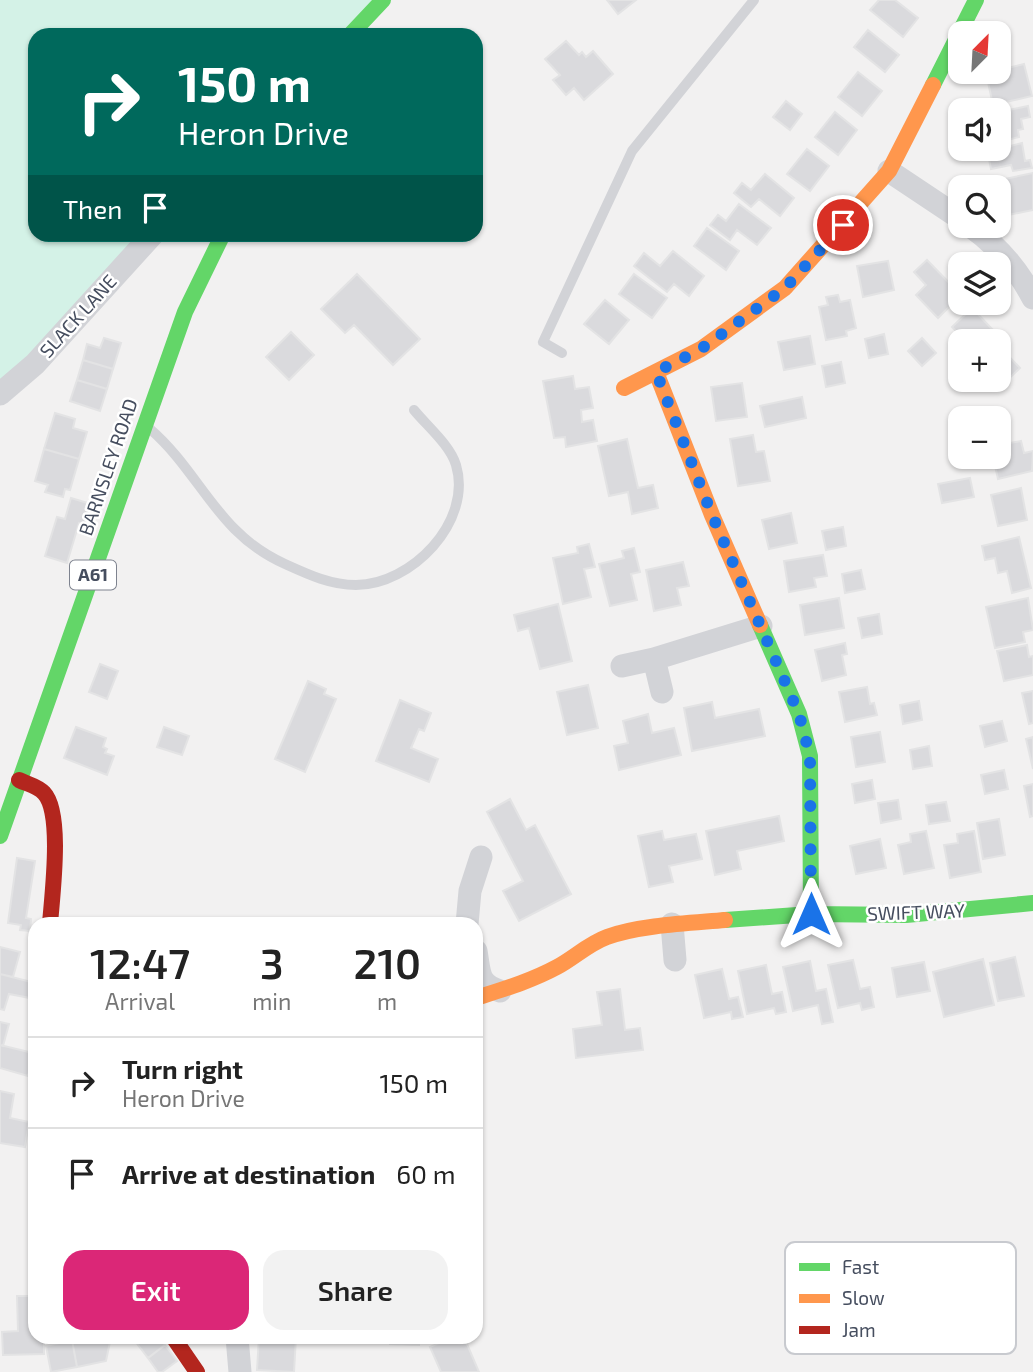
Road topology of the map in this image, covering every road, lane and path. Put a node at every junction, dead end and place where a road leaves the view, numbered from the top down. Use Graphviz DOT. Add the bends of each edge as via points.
graph roads {
  1 [pos="383,0"];
  2 [pos="754,0"];
  3 [pos="976,0"];
  4 [pos="357,28"];
  5 [pos="890,170"];
  6 [pos="948,210"];
  7 [pos="985,238"];
  8 [pos="146,242"];
  9 [pos="219,242"];
  10 [pos="1033,298"];
  11 [pos="562,353"];
  12 [pos="656,372"];
  13 [pos="624,388"];
  14 [pos="0,394"];
  15 [pos="414,410"];
  16 [pos="145,425"];
  17 [pos="761,626"];
  18 [pos="654,659"];
  19 [pos="622,666"];
  20 [pos="662,692"];
  21 [pos="19,780"];
  22 [pos="0,836"];
  23 [pos="481,858"];
  24 [pos="1033,903"];
  25 [pos="811,914"];
  26 [pos="50,917"];
  27 [pos="468,917"];
  28 [pos="672,924"];
  29 [pos="675,960"];
  30 [pos="483,981"];
  31 [pos="500,990"];
  32 [pos="483,996"];
  33 [pos="178,1344"];
  34 [pos="238,1344"];
  35 [pos="197,1372"];
  36 [pos="240,1372"];
  1 -- 4 [label="street"];
  2 -- 11 [label="lane" via="632,150 543,342"];
  3 -- 5 [label="street"];
  5 -- 6 [label="street"];
  5 -- 12 [label="street" via="785,288 701,349"];
  7 -- 10 [label="street" via="1003,253"];
  8 -- 14 [label="street, SLACK LANE" via="35,364"];
  9 -- 16 [label="street, BARNSLEY ROAD / A61" via="185,312"];
  12 -- 13 [label="street"];
  12 -- 17 [label="street"];
  15 -- 16 [label="lane" via="454,460 455,502 442,535 426,555 391,577 359,585 314,576 242,538 172,451"];
  16 -- 21 [label="street, BARNSLEY ROAD / A61"];
  17 -- 18 [label="street"];
  17 -- 25 [label="street" via="799,714 810,756"];
  18 -- 19 [label="street"];
  18 -- 20 [label="street"];
  21 -- 22 [label="street, BARNSLEY ROAD / A61"];
  21 -- 26 [label="street" via="44,792 55,822"];
  23 -- 27 [label="street"];
  24 -- 25 [label="street, SWIFT WAY" via="906,915"];
  25 -- 28 [label="street, SWIFT WAY"];
  28 -- 29 [label="street"];
  28 -- 31 [label="street, SWIFT WAY" via="610,936 531,981"];
  30 -- 31 [label="street"];
  31 -- 32 [label="street, SWIFT WAY"];
  33 -- 35 [label="street"];
  34 -- 36 [label="street"];
}
